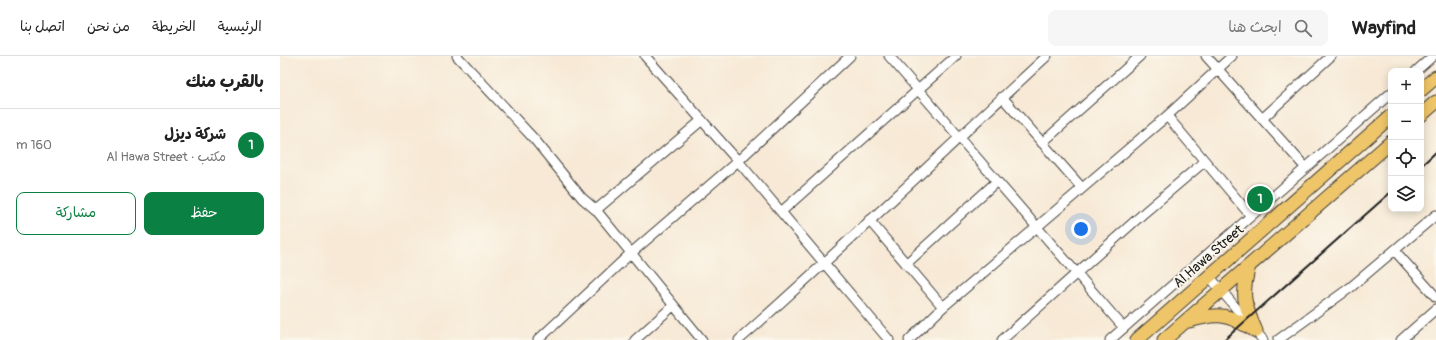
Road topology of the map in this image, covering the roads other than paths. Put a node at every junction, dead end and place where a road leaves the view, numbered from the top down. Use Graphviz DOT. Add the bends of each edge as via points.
graph roads {
  1 [pos="457,56"];
  2 [pos="645,56"];
  3 [pos="850,56"];
  4 [pos="889,56"];
  5 [pos="956,56"];
  6 [pos="1047,56"];
  7 [pos="1140,56"];
  8 [pos="1206,56"];
  9 [pos="1232,56"];
  10 [pos="1331,56"];
  11 [pos="1433,56"];
  12 [pos="1217,68"];
  13 [pos="1419,68"];
  14 [pos="1436,77"];
  15 [pos="1424,87"];
  16 [pos="917,91"];
  17 [pos="1388,96"];
  18 [pos="1002,97"];
  19 [pos="1436,102"];
  20 [pos="1424,112"];
  21 [pos="1167,116"];
  22 [pos="1263,118"];
  23 [pos="1388,119"];
  24 [pos="702,120"];
  25 [pos="957,137"];
  26 [pos="1042,143"];
  27 [pos="1388,145"];
  28 [pos="738,161"];
  29 [pos="1205,161"];
  30 [pos="1306,168"];
  31 [pos="996,182"];
  32 [pos="1082,188"];
  33 [pos="596,210"];
  34 [pos="781,212"];
  35 [pos="1436,215"];
  36 [pos="1251,216"];
  37 [pos="869,220"];
  38 [pos="1036,228"];
  39 [pos="1395,250"];
  40 [pos="630,254"];
  41 [pos="824,264"];
  42 [pos="906,264"];
  43 [pos="1249,266"];
  44 [pos="1076,273"];
  45 [pos="1209,276"];
  46 [pos="1220,291"];
  47 [pos="1436,297"];
  48 [pos="673,306"];
  49 [pos="943,307"];
  50 [pos="1436,309"];
  51 [pos="1187,321"];
  52 [pos="1124,328"];
  53 [pos="1260,336"];
  54 [pos="538,340"];
  55 [pos="635,340"];
  56 [pos="702,340"];
  57 [pos="739,340"];
  58 [pos="889,340"];
  59 [pos="909,340"];
  60 [pos="1002,340"];
  61 [pos="1110,340"];
  62 [pos="1137,340"];
  63 [pos="1164,340"];
  64 [pos="1278,340"];
  65 [pos="1401,340"];
  1 -- 33 [label="street" via="535,140 582,198"];
  2 -- 24 [label="street"];
  3 -- 28 [label="street"];
  4 -- 16 [label="street"];
  5 -- 16 [label="street"];
  6 -- 18 [label="street"];
  7 -- 26 [label="street"];
  8 -- 12 [label="street"];
  9 -- 12 [label="street"];
  10 -- 22 [label="street"];
  11 -- 13 [label="street"];
  12 -- 21 [label="street"];
  12 -- 22 [label="street"];
  14 -- 15 [label="highway"];
  16 -- 25 [label="street"];
  16 -- 34 [label="street"];
  17 -- 30 [label="street"];
  18 -- 25 [label="street"];
  18 -- 26 [label="street"];
  19 -- 20 [label="highway"];
  21 -- 29 [label="street"];
  21 -- 32 [label="street"];
  22 -- 30 [label="street"];
  23 -- 45 [label="highway, Al Hawa Street"];
  24 -- 28 [label="street"];
  24 -- 33 [label="street"];
  25 -- 31 [label="street"];
  25 -- 37 [label="street"];
  26 -- 32 [label="street"];
  27 -- 43 [label="highway"];
  28 -- 34 [label="street"];
  28 -- 40 [label="street"];
  29 -- 36 [label="street"];
  29 -- 44 [label="street"];
  30 -- 36 [label="street"];
  31 -- 38 [label="street"];
  31 -- 42 [label="street"];
  32 -- 38 [label="street"];
  33 -- 40 [label="street"];
  34 -- 41 [label="street"];
  35 -- 39 [label="street"];
  36 -- 52 [label="street"];
  37 -- 41 [label="street"];
  37 -- 42 [label="street"];
  38 -- 44 [label="street"];
  38 -- 49 [label="street"];
  39 -- 47 [label="street"];
  39 -- 64 [label="street" via="1319,311"];
  40 -- 48 [label="street"];
  40 -- 54 [label="street"];
  41 -- 57 [label="street"];
  41 -- 58 [label="street"];
  42 -- 49 [label="street"];
  43 -- 46 [label="highway"];
  43 -- 53 [label="highway" via="1244,283 1244,296"];
  44 -- 52 [label="street"];
  44 -- 60 [label="street"];
  45 -- 46 [label="street"];
  45 -- 62 [label="highway, Al Hawa Street"];
  46 -- 51 [label="highway"];
  46 -- 53 [label="street"];
  48 -- 55 [label="street"];
  48 -- 56 [label="street"];
  49 -- 59 [label="street"];
  50 -- 65 [label="street"];
  51 -- 53 [label="highway" via="1224,315"];
  51 -- 63 [label="highway"];
  52 -- 61 [label="street"];
}
